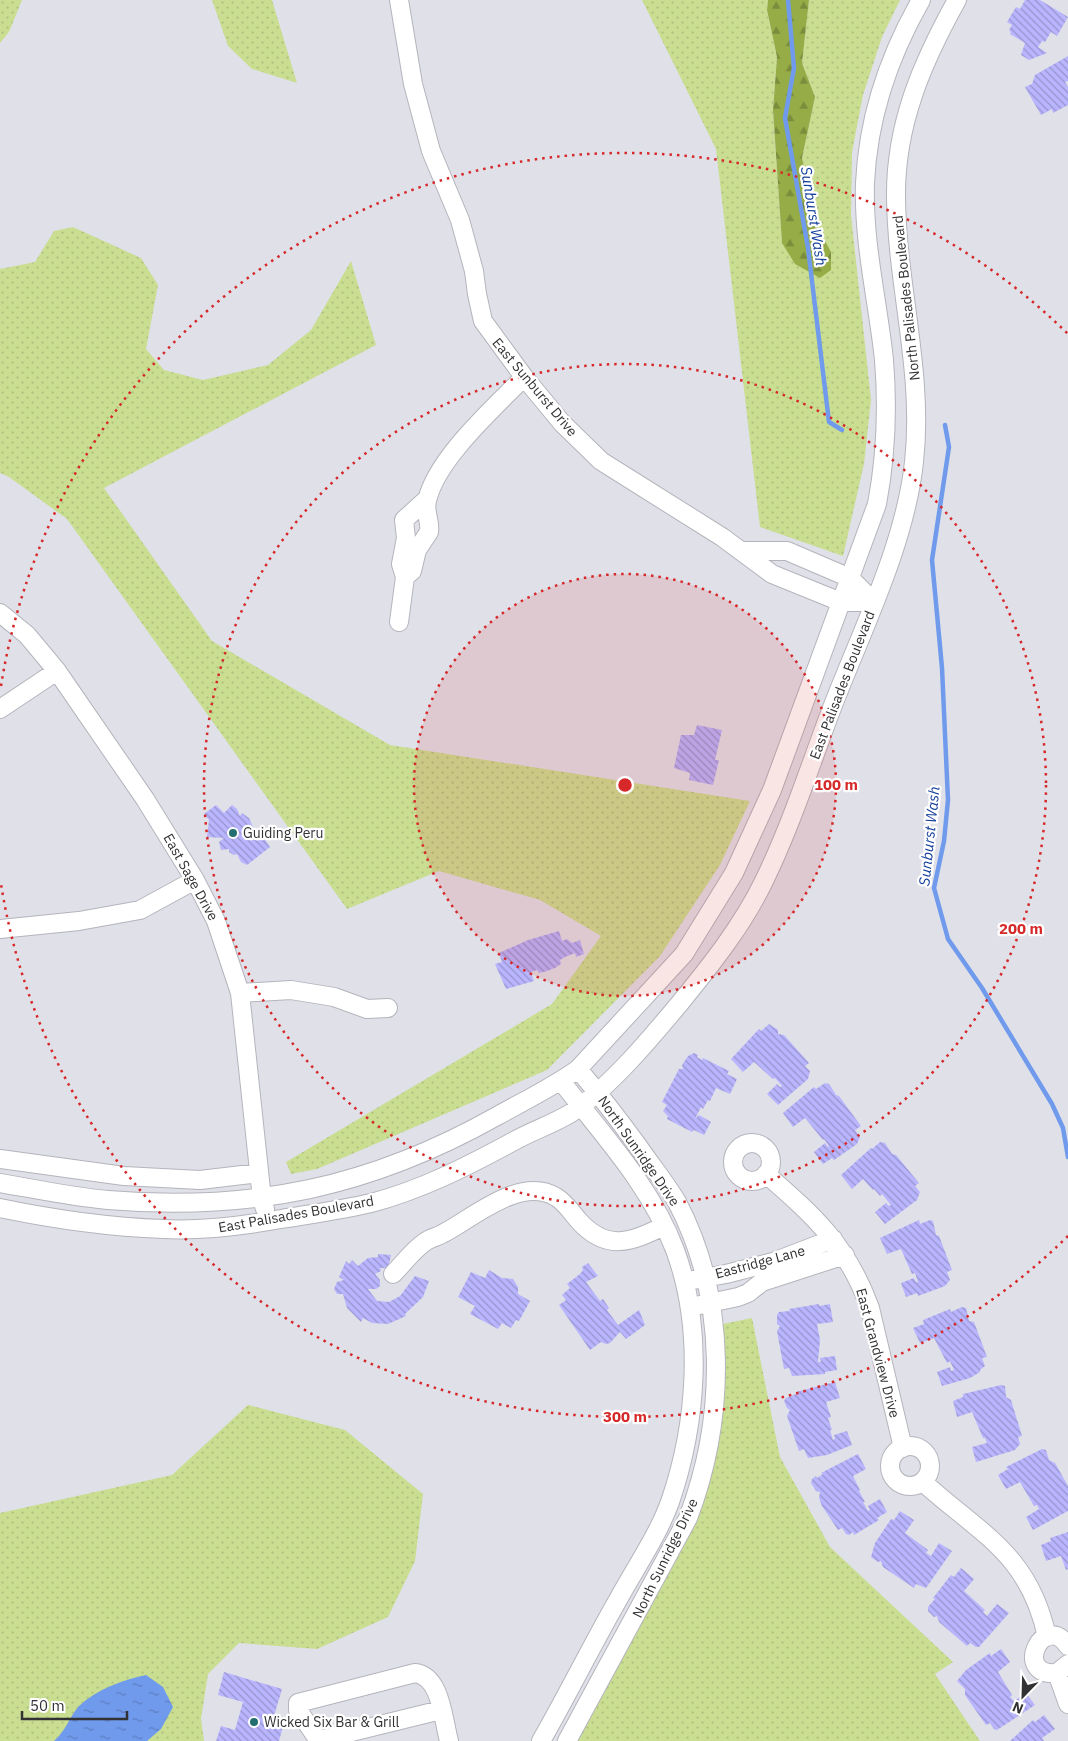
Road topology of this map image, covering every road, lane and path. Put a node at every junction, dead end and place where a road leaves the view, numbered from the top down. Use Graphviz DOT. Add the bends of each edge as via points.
graph roads {
  1 [pos="399,0"];
  2 [pos="921,0"];
  3 [pos="957,0"];
  4 [pos="524,377"];
  5 [pos="427,499"];
  6 [pos="743,551"];
  7 [pos="405,577"];
  8 [pos="850,578"];
  9 [pos="841,602"];
  10 [pos="874,602"];
  11 [pos="0,613"];
  12 [pos="399,622"];
  13 [pos="57,671"];
  14 [pos="0,709"];
  15 [pos="195,880"];
  16 [pos="0,928"];
  17 [pos="240,993"];
  18 [pos="388,1008"];
  19 [pos="578,1068"];
  20 [pos="561,1081"];
  21 [pos="597,1092"];
  22 [pos="580,1105"];
  23 [pos="0,1159"];
  24 [pos="259,1173"];
  25 [pos="766,1174"];
  26 [pos="0,1183"];
  27 [pos="262,1199"];
  28 [pos="0,1208"];
  29 [pos="269,1221"];
  30 [pos="664,1226"];
  31 [pos="833,1239"];
  32 [pos="845,1255"];
  33 [pos="392,1274"];
  34 [pos="704,1277"];
  35 [pos="685,1282"];
  36 [pos="709,1303"];
  37 [pos="690,1308"];
  38 [pos="903,1448"];
  39 [pos="923,1482"];
  40 [pos="1047,1636"];
  41 [pos="1068,1646"];
  42 [pos="1062,1668"];
  43 [pos="1068,1704"];
  44 [pos="441,1710"];
  45 [pos="319,1740"];
  46 [pos="449,1741"];
  47 [pos="541,1741"];
  48 [pos="567,1741"];
  1 -- 4 [label="street, East Sunburst Drive" via="413,84 431,151 462,228 484,321"];
  2 -- 8 [label="street, North Palisades Boulevard" via="888,68 875,112 865,183 868,236 884,360 886,418 883,473 877,504"];
  3 -- 10 [label="street, North Palisades Boulevard" via="919,73 907,111 900,152 896,196 899,248 913,348 918,418 908,504"];
  4 -- 5 [label="street" via="473,429 441,469"];
  4 -- 6 [label="street, East Sunburst Drive" via="562,423 601,461"];
  5 -- 7 [label="street" via="425,508 429,532 418,550 412,571"];
  5 -- 7 [label="street" via="404,520 406,538 401,564"];
  6 -- 8 [label="street" via="787,551"];
  6 -- 9 [label="street, East Sunburst Drive" via="772,574"];
  7 -- 12 [label="street"];
  8 -- 9 [label="street, East Palisades Boulevard"];
  8 -- 10 [label="street"];
  9 -- 10 [label="street, East Sunburst Drive"];
  9 -- 19 [label="street, East Palisades Boulevard" via="772,790 734,873 684,954"];
  10 -- 21 [label="street, East Palisades Boulevard" via="763,884 707,970 655,1033"];
  11 -- 13 [label="street, East Sage Drive" via="26,635"];
  13 -- 14 [label="street"];
  13 -- 15 [label="street, East Sage Drive" via="145,799"];
  15 -- 16 [label="street" via="140,910 79,921"];
  15 -- 17 [label="street, East Sage Drive" via="216,921"];
  17 -- 18 [label="street" via="291,990 334,996 367,1009"];
  17 -- 24 [label="street, East Sage Drive"];
  19 -- 20 [label="street, East Palisades Boulevard"];
  19 -- 21 [label="street, North Sunridge Drive"];
  20 -- 22 [label="street, North Sunridge Drive"];
  20 -- 27 [label="street, East Palisades Boulevard" via="460,1137 419,1155 329,1186"];
  21 -- 22 [label="street, East Palisades Boulevard"];
  21 -- 34 [label="street, North Sunridge Drive" via="677,1202"];
  22 -- 29 [label="street, East Palisades Boulevard" via="479,1161 434,1180 375,1202"];
  22 -- 30 [label="street, North Sunridge Drive" via="623,1159"];
  23 -- 24 [label="street" via="124,1176 200,1180"];
  24 -- 27 [label="street, East Sage Drive"];
  25 -- 31 [label="street, East Grandview Drive" via="815,1217"];
  26 -- 27 [label="street, East Palisades Boulevard" via="106,1200 224,1203"];
  27 -- 29 [label="street, East Sage Drive"];
  28 -- 29 [label="street, East Palisades Boulevard" via="115,1226 166,1229 221,1228"];
  30 -- 33 [label="street" via="637,1239 612,1242 597,1238 555,1196 536,1190 511,1195 480,1210 442,1235 425,1241"];
  30 -- 35 [label="street, North Sunridge Drive"];
  31 -- 32 [label="street, East Grandview Drive"];
  31 -- 34 [label="street, Eastridge Lane" via="772,1262"];
  32 -- 36 [label="street, Eastridge Lane" via="762,1282 738,1297"];
  32 -- 38 [label="street, East Grandview Drive" via="870,1308"];
  34 -- 35 [label="street, Eastridge Lane"];
  34 -- 36 [label="street, North Sunridge Drive"];
  35 -- 37 [label="street, North Sunridge Drive"];
  36 -- 37 [label="street, Eastridge Lane"];
  36 -- 48 [label="street, North Sunridge Drive" via="717,1387 714,1423 699,1489 670,1553"];
  37 -- 47 [label="street, North Sunridge Drive" via="694,1359 688,1436 669,1504"];
  38 -- 39 [label="street" via="915,1447 929,1459 930,1472"];
  38 -- 39 [label="street" via="897,1451 890,1463 893,1477 910,1486"];
  39 -- 40 [label="street" via="955,1511 989,1535 1015,1564 1042,1614"];
  40 -- 41 [label="street" via="1058,1637"];
  40 -- 42 [label="street" via="1034,1648 1034,1659 1040,1669"];
  42 -- 43 [label="street"];
  44 -- 45 [label="street"];
  44 -- 45 [label="street" via="434,1684 425,1674 416,1673 298,1703 298,1710"];
  44 -- 46 [label="street"];
}
